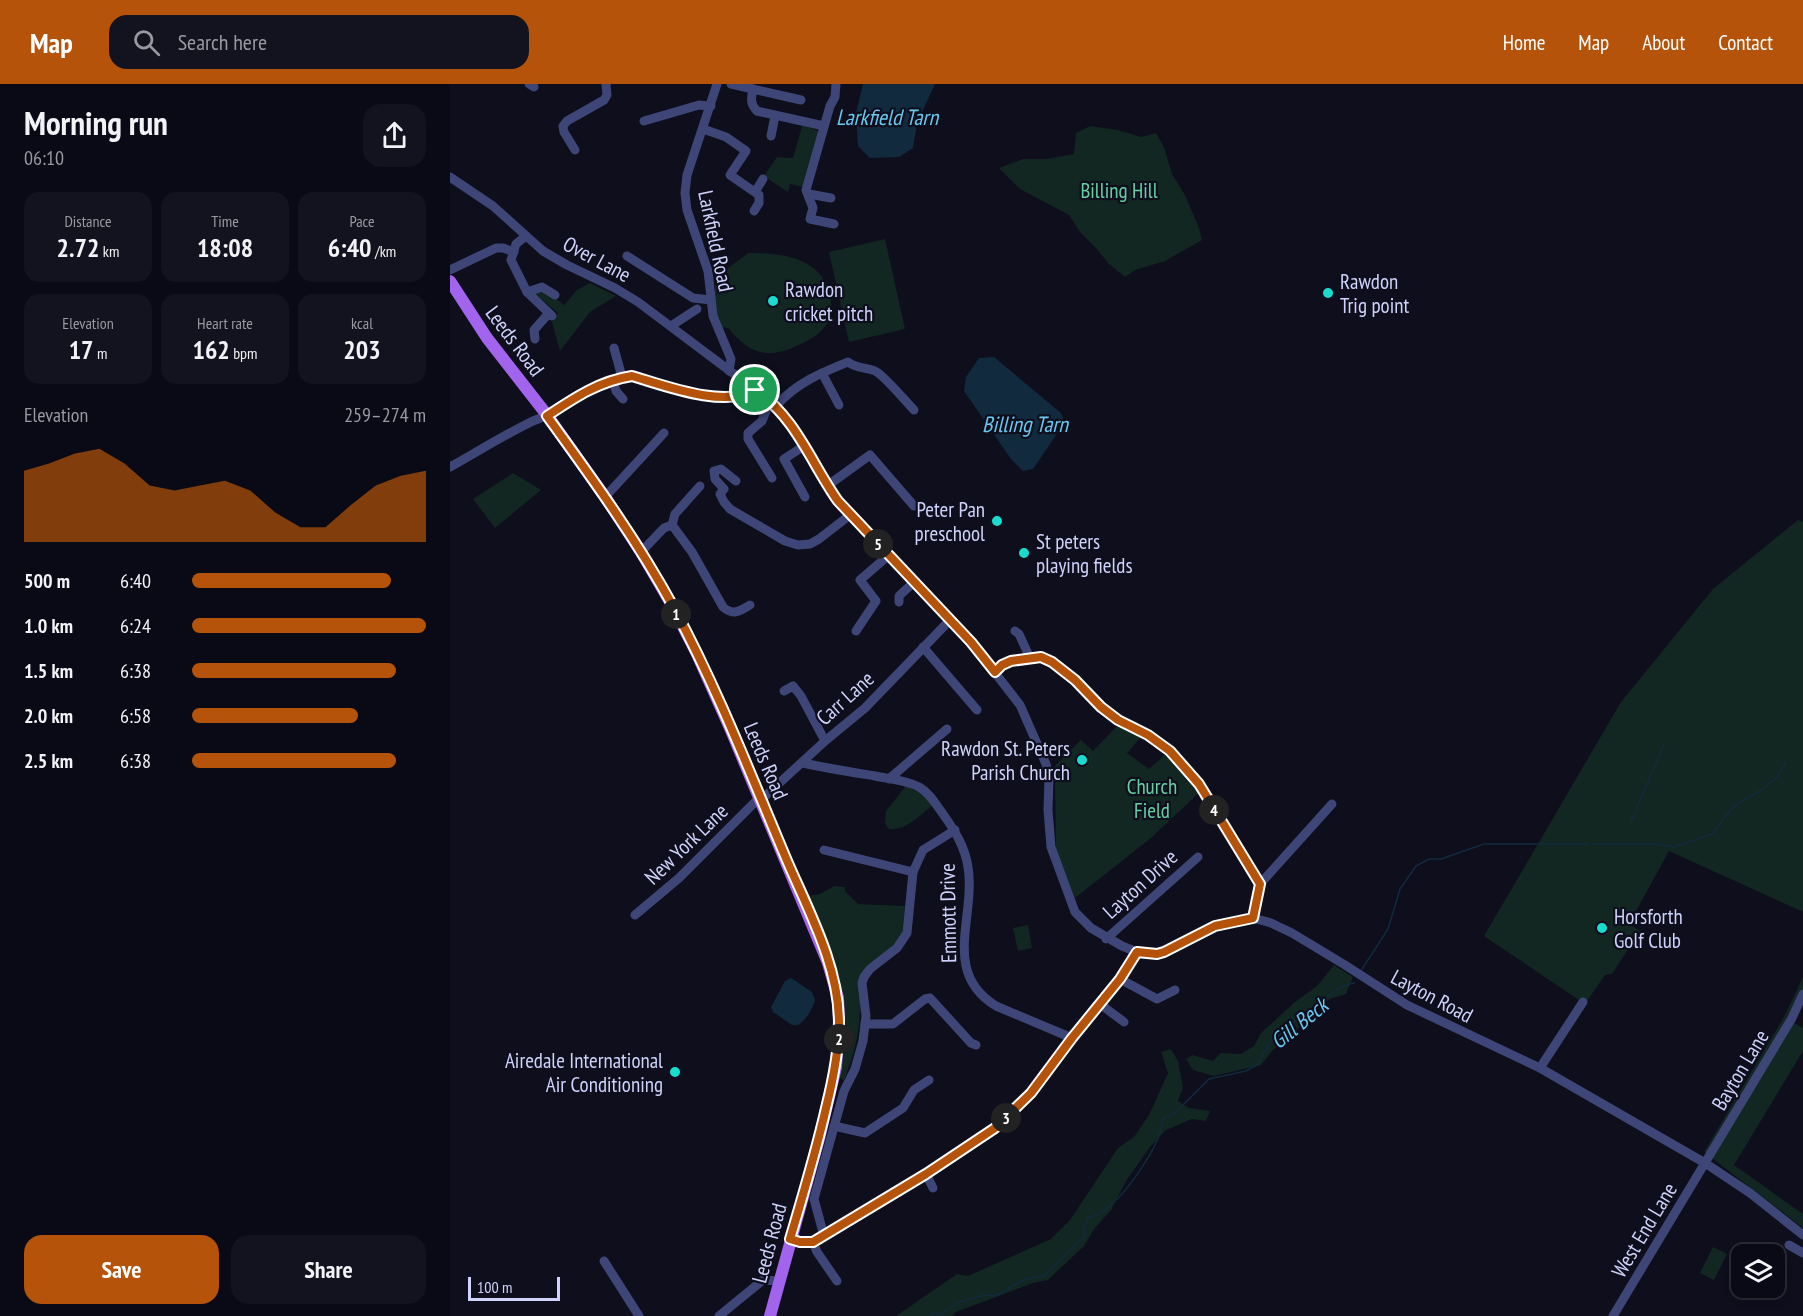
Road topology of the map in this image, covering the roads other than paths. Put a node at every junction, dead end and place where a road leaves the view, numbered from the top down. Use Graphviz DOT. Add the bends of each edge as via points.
graph roads {
  1 [pos="606,84"];
  2 [pos="717,84"];
  3 [pos="731,84"];
  4 [pos="836,84"];
  5 [pos="753,89"];
  6 [pos="801,100"];
  7 [pos="711,106"];
  8 [pos="775,116"];
  9 [pos="644,121"];
  10 [pos="824,126"];
  11 [pos="703,129"];
  12 [pos="771,136"];
  13 [pos="575,150"];
  14 [pos="450,177"];
  15 [pos="763,179"];
  16 [pos="755,192"];
  17 [pos="808,194"];
  18 [pos="831,198"];
  19 [pos="754,211"];
  20 [pos="834,224"];
  21 [pos="526,236"];
  22 [pos="514,252"];
  23 [pos="627,256"];
  24 [pos="450,270"];
  25 [pos="450,281"];
  26 [pos="527,292"];
  27 [pos="555,295"];
  28 [pos="711,300"];
  29 [pos="698,309"];
  30 [pos="670,326"];
  31 [pos="535,339"];
  32 [pos="614,348"];
  33 [pos="729,371"];
  34 [pos="822,373"];
  35 [pos="618,379"];
  36 [pos="755,390"];
  37 [pos="623,399"];
  38 [pos="773,403"];
  39 [pos="839,405"];
  40 [pos="914,410"];
  41 [pos="547,416"];
  42 [pos="664,433"];
  43 [pos="804,446"];
  44 [pos="450,467"];
  45 [pos="772,478"];
  46 [pos="736,481"];
  47 [pos="700,486"];
  48 [pos="827,486"];
  49 [pos="605,496"];
  50 [pos="805,496"];
  51 [pos="914,506"];
  52 [pos="850,515"];
  53 [pos="672,525"];
  54 [pos="641,552"];
  55 [pos="889,555"];
  56 [pos="914,582"];
  57 [pos="899,602"];
  58 [pos="750,605"];
  59 [pos="950,620"];
  60 [pos="856,631"];
  61 [pos="1015,631"];
  62 [pos="923,647"];
  63 [pos="1030,658"];
  64 [pos="995,672"];
  65 [pos="784,691"];
  66 [pos="977,710"];
  67 [pos="947,729"];
  68 [pos="825,741"];
  69 [pos="802,763"];
  70 [pos="889,779"];
  71 [pos="761,798"];
  72 [pos="1332,804"];
  73 [pos="955,830"];
  74 [pos="824,850"];
  75 [pos="1198,857"];
  76 [pos="913,872"];
  77 [pos="1260,884"];
  78 [pos="635,915"];
  79 [pos="1253,918"];
  80 [pos="1106,939"];
  81 [pos="1137,952"];
  82 [pos="1120,979"];
  83 [pos="1175,990"];
  84 [pos="1803,994"];
  85 [pos="1583,1002"];
  86 [pos="1100,1004"];
  87 [pos="1124,1022"];
  88 [pos="865,1024"];
  89 [pos="1072,1038"];
  90 [pos="976,1045"];
  91 [pos="1540,1068"];
  92 [pos="928,1080"];
  93 [pos="834,1126"];
  94 [pos="1705,1163"];
  95 [pos="926,1174"];
  96 [pos="933,1188"];
  97 [pos="1803,1235"];
  98 [pos="824,1236"];
  99 [pos="790,1239"];
  100 [pos="813,1242"];
  101 [pos="1789,1245"];
  102 [pos="1803,1253"];
  103 [pos="604,1261"];
  104 [pos="778,1281"];
  105 [pos="837,1281"];
  106 [pos="639,1316"];
  107 [pos="719,1316"];
  108 [pos="770,1316"];
  109 [pos="1613,1316"];
  1 -- 13 [label="street" via="604,100 563,126"];
  2 -- 7 [label="street, Larkfield Road"];
  3 -- 5 [label="street"];
  4 -- 10 [label="street"];
  5 -- 6 [label="street"];
  5 -- 8 [label="street" via="752,106"];
  7 -- 9 [label="street" via="699,105"];
  7 -- 11 [label="street, Larkfield Road"];
  8 -- 10 [label="street"];
  8 -- 12 [label="street"];
  10 -- 17 [label="street"];
  11 -- 16 [label="street" via="726,137 746,152 730,175"];
  11 -- 28 [label="street, Larkfield Road" via="685,193 708,271"];
  14 -- 21 [label="street, Over Lane" via="493,206"];
  15 -- 16 [label="street"];
  16 -- 19 [label="street" via="759,203"];
  17 -- 18 [label="street"];
  17 -- 20 [label="street" via="813,208 809,224"];
  21 -- 22 [label="street" via="516,244"];
  21 -- 30 [label="street, Over Lane" via="543,251 615,288"];
  22 -- 24 [label="street" via="496,248"];
  22 -- 26 [label="street" via="510,260"];
  23 -- 28 [label="street" via="693,298"];
  25 -- 41 [label="main road, Leeds Road" via="487,338"];
  26 -- 27 [label="street" via="542,287"];
  26 -- 31 [label="street" via="550,315 534,330"];
  28 -- 33 [label="street, Larkfield Road" via="713,316 731,359"];
  29 -- 30 [label="street"];
  30 -- 33 [label="street, Over Lane"];
  32 -- 35 [label="street"];
  33 -- 36 [label="street, Over Lane"];
  34 -- 38 [label="street"];
  34 -- 39 [label="street"];
  34 -- 40 [label="street" via="848,362 874,370"];
  35 -- 36 [label="street" via="632,376 698,395 740,396"];
  35 -- 37 [label="street" via="616,391"];
  35 -- 41 [label="street" via="584,392"];
  36 -- 38 [label="street, Over Lane"];
  38 -- 43 [label="street, Over Lane"];
  38 -- 45 [label="street" via="762,421 748,433"];
  41 -- 44 [label="street"];
  41 -- 49 [label="main road, Leeds Road"];
  42 -- 49 [label="street"];
  43 -- 48 [label="street, Over Lane"];
  43 -- 50 [label="street" via="784,459"];
  46 -- 52 [label="street" via="716,469 714,476 724,489 717,493 730,508 798,546 819,539"];
  47 -- 53 [label="street" via="675,514"];
  48 -- 51 [label="street" via="870,455"];
  48 -- 52 [label="street, Over Lane"];
  49 -- 54 [label="main road, Leeds Road"];
  52 -- 55 [label="street, Over Lane"];
  53 -- 54 [label="street"];
  53 -- 58 [label="street" via="723,608 737,612"];
  54 -- 71 [label="main road, Leeds Road" via="695,650"];
  55 -- 56 [label="street, Over Lane"];
  55 -- 60 [label="street" via="860,580 876,601"];
  56 -- 57 [label="street" via="899,596"];
  56 -- 59 [label="street, Over Lane"];
  59 -- 62 [label="street, Carr Lane"];
  59 -- 64 [label="street, Over Lane"];
  61 -- 63 [label="street"];
  62 -- 66 [label="street"];
  62 -- 68 [label="street, Carr Lane" via="865,708"];
  63 -- 64 [label="street" via="1011,661"];
  63 -- 77 [label="street" via="1052,662 1118,720 1148,735 1174,755 1199,784"];
  64 -- 80 [label="street, Over Lane" via="1020,705 1046,765 1051,847 1075,912"];
  65 -- 68 [label="street" via="793,686"];
  67 -- 70 [label="street"];
  68 -- 69 [label="street, Carr Lane"];
  69 -- 70 [label="street, Emmott Drive"];
  69 -- 71 [label="street, Carr Lane"];
  70 -- 73 [label="street, Emmott Drive" via="924,790"];
  71 -- 78 [label="street, New York Lane"];
  71 -- 99 [label="main road, Leeds Road" via="817,932 838,998 836,1066"];
  72 -- 77 [label="street"];
  73 -- 76 [label="street" via="923,850"];
  73 -- 89 [label="street, Emmott Drive" via="969,870 963,954 971,982 996,1006"];
  74 -- 76 [label="street"];
  75 -- 80 [label="street, Layton Drive"];
  76 -- 88 [label="street" via="907,933 897,948 864,977"];
  77 -- 79 [label="street"];
  79 -- 81 [label="street" via="1215,926 1164,952"];
  79 -- 91 [label="street, Layton Road" via="1292,933 1407,1005"];
  80 -- 81 [label="street, Over Lane"];
  81 -- 82 [label="street"];
  82 -- 83 [label="street" via="1157,999"];
  82 -- 86 [label="street"];
  84 -- 94 [label="street, Bayton Lane"];
  85 -- 91 [label="street"];
  86 -- 87 [label="street"];
  86 -- 89 [label="street"];
  88 -- 90 [label="street" via="893,1024 930,998"];
  88 -- 93 [label="street" via="855,1069"];
  89 -- 95 [label="street" via="1031,1093 995,1128"];
  91 -- 94 [label="street, Layton Road"];
  92 -- 93 [label="street" via="914,1090 903,1108 865,1133"];
  93 -- 98 [label="street" via="814,1198"];
  94 -- 97 [label="street, Layton Road"];
  94 -- 109 [label="street, West End Lane"];
  95 -- 96 [label="street"];
  95 -- 98 [label="street"];
  98 -- 100 [label="street"];
  99 -- 100 [label="street"];
  99 -- 104 [label="main road, Leeds Road"];
  100 -- 105 [label="street"];
  101 -- 102 [label="street"];
  103 -- 106 [label="street"];
  104 -- 107 [label="street" via="763,1280"];
  104 -- 108 [label="main road, Leeds Road"];
}
